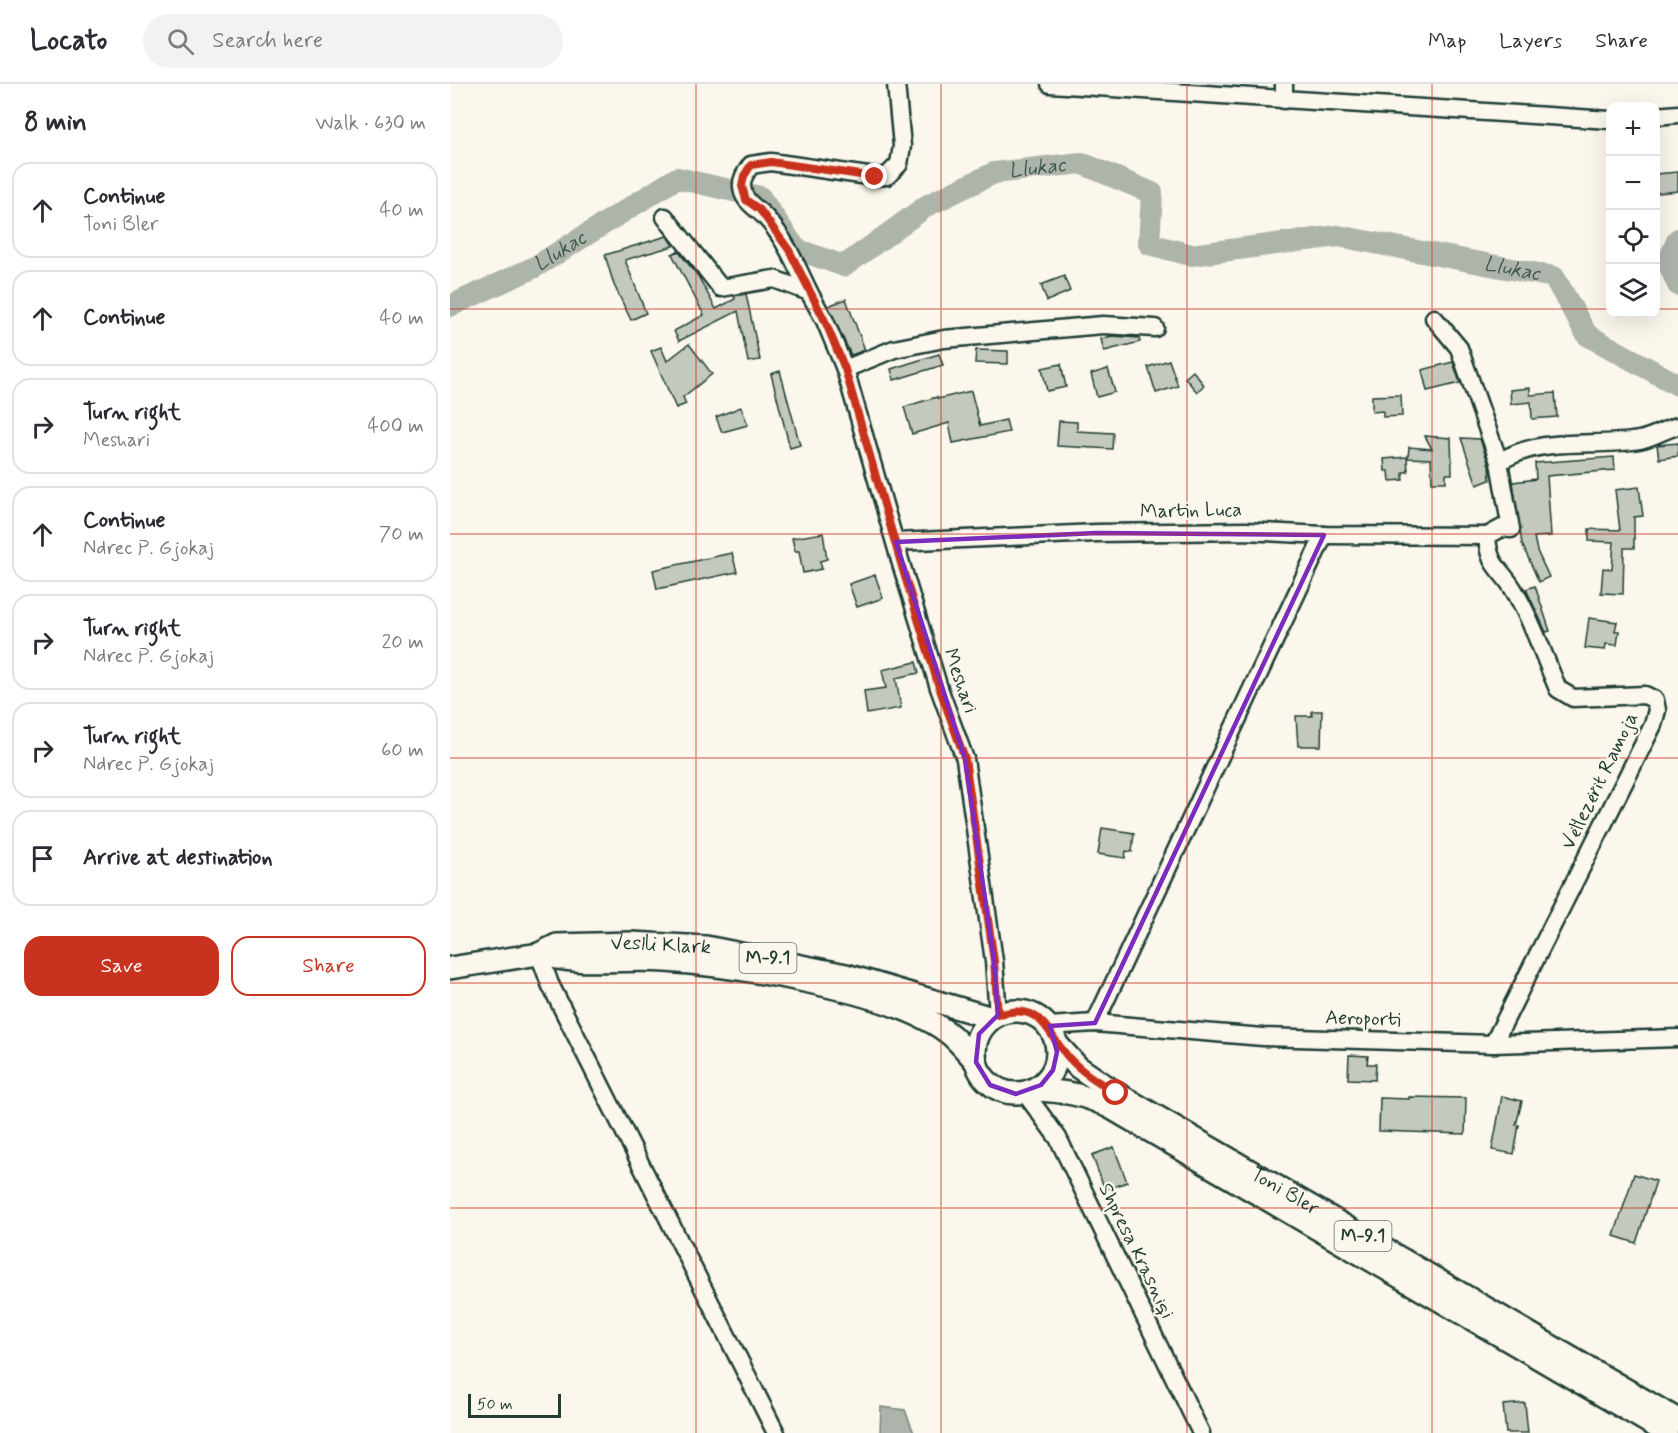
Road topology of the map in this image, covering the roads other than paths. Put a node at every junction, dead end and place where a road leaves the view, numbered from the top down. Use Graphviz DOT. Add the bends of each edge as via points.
graph roads {
  1 [pos="896,84"];
  2 [pos="1050,84"];
  3 [pos="1284,92"];
  4 [pos="1678,114"];
  5 [pos="1660,116"];
  6 [pos="1606,120"];
  7 [pos="664,218"];
  8 [pos="809,292"];
  9 [pos="1434,318"];
  10 [pos="1155,328"];
  11 [pos="845,369"];
  12 [pos="1678,426"];
  13 [pos="1499,462"];
  14 [pos="1324,535"];
  15 [pos="1487,536"];
  16 [pos="896,542"];
  17 [pos="539,954"];
  18 [pos="450,968"];
  19 [pos="995,1017"];
  20 [pos="1095,1023"];
  21 [pos="1052,1035"];
  22 [pos="1678,1038"];
  23 [pos="1493,1044"];
  24 [pos="976,1062"];
  25 [pos="1029,1091"];
  26 [pos="1675,1422"];
  27 [pos="776,1433"];
  28 [pos="1201,1433"];
  1 -- 8 [label="street, Meshari" via="902,146 899,164 887,176 771,162 751,165 744,176 746,200 774,226"];
  2 -- 3 [label="street"];
  3 -- 6 [label="street"];
  4 -- 5 [label="street"];
  7 -- 8 [label="street" via="721,288 774,279"];
  8 -- 11 [label="street, Meshari"];
  9 -- 13 [label="street" via="1459,348"];
  10 -- 11 [label="street" via="1103,325 944,339 894,349"];
  11 -- 16 [label="street, Meshari"];
  12 -- 13 [label="street" via="1643,440 1529,449"];
  13 -- 15 [label="street" via="1511,528"];
  14 -- 15 [label="street, Martin Luca"];
  14 -- 16 [label="street, Martin Luca" via="1245,531 1097,533"];
  14 -- 20 [label="street"];
  15 -- 23 [label="street, Vëllezërit Ramoja" via="1492,563 1515,591 1558,689 1573,698 1645,695 1655,700 1657,710 1653,725"];
  16 -- 19 [label="street, Meshari" via="965,759 994,961"];
  17 -- 18 [label="main road, Veslli Klark / M-9.1"];
  17 -- 19 [label="main road, Veslli Klark / M-9.1" via="557,945 706,947 846,975"];
  17 -- 24 [label="main road, Veslli Klark / M-9.1" via="559,960 703,965 842,991 911,1012 947,1032"];
  17 -- 27 [label="street"];
  19 -- 21 [label="main road, M-9.1" via="1025,1012"];
  19 -- 24 [label="main road" via="979,1034"];
  20 -- 21 [label="street, Aeroporti"];
  20 -- 23 [label="street, Aeroporti" via="1263,1037"];
  21 -- 25 [label="main road" via="1056,1061 1053,1070"];
  21 -- 26 [label="main road, Toni Bler / M-9.1" via="1078,1067 1116,1093"];
  22 -- 23 [label="street, Aeroporti"];
  24 -- 25 [label="main road, M-9.1" via="983,1078 998,1089 1006,1093"];
  25 -- 26 [label="main road, Toni Bler / M-9.1" via="1071,1091 1091,1097"];
  25 -- 28 [label="street, Shpresa Krasniqi" via="1058,1138"];
}
